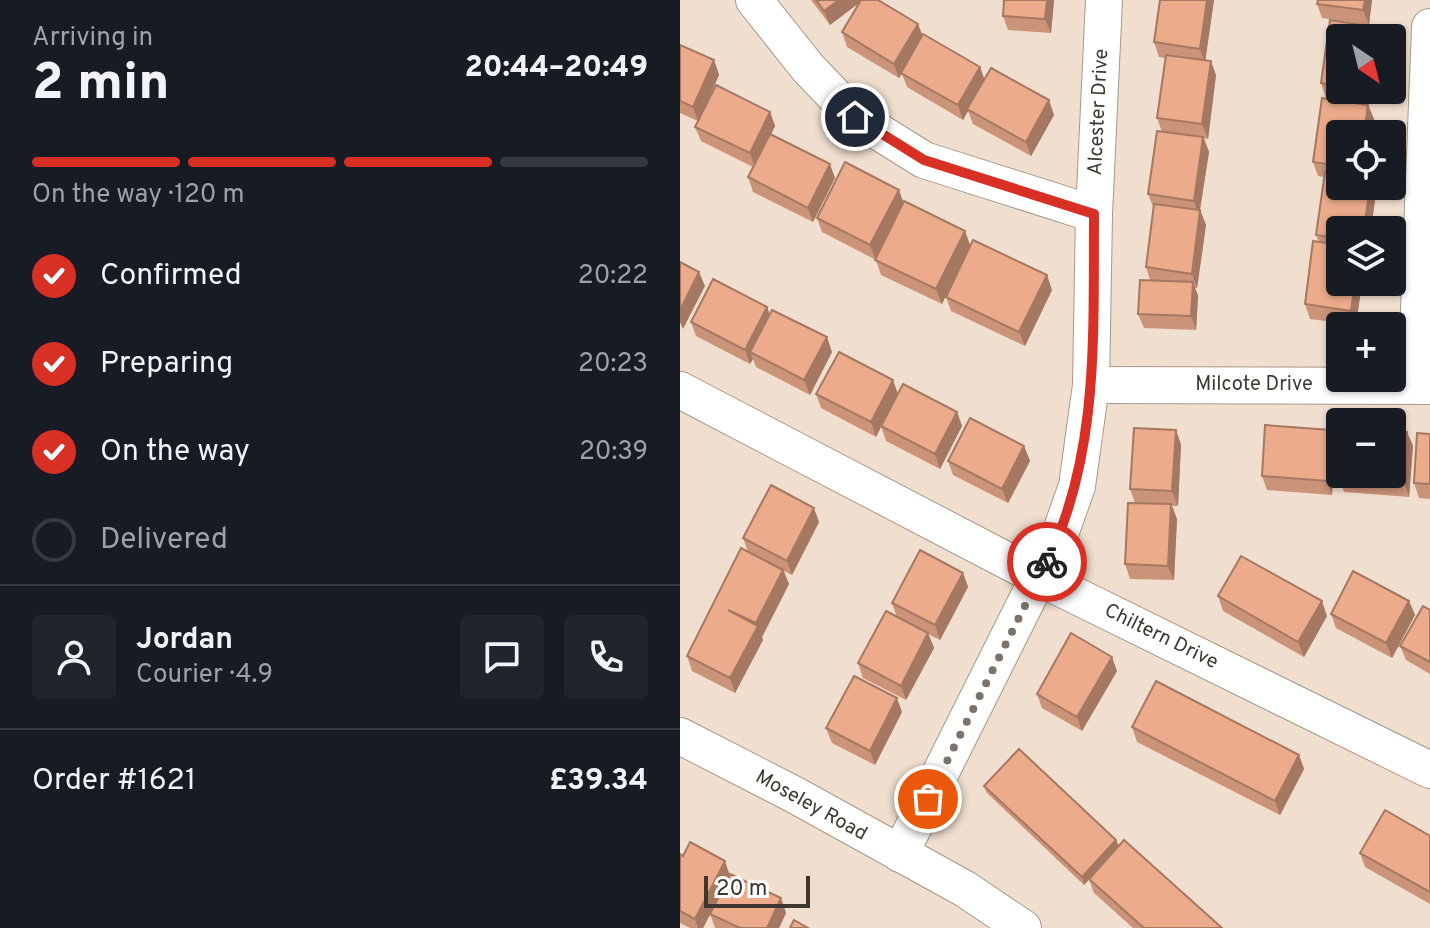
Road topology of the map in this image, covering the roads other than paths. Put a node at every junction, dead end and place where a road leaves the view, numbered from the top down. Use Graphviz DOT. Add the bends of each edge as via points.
graph roads {
  1 [pos="754,0"];
  2 [pos="1104,0"];
  3 [pos="1430,27"];
  4 [pos="1094,214"];
  5 [pos="1091,385"];
  6 [pos="1423,386"];
  7 [pos="680,390"];
  8 [pos="1040,578"];
  9 [pos="680,736"];
  10 [pos="1430,770"];
  11 [pos="900,854"];
  12 [pos="1023,928"];
  1 -- 4 [label="street" via="855,117 924,160"];
  2 -- 4 [label="street, Alcester Drive"];
  3 -- 6 [label="street, Milcote Drive"];
  4 -- 5 [label="street, Alcester Drive"];
  5 -- 6 [label="street, Milcote Drive"];
  5 -- 8 [label="street, Alcester Drive" via="1077,486"];
  7 -- 8 [label="street, Chiltern Drive"];
  8 -- 10 [label="street, Chiltern Drive"];
  8 -- 11 [label="street, Alcester Drive"];
  9 -- 11 [label="street, Moseley Road"];
  11 -- 12 [label="street, Moseley Road"];
}
